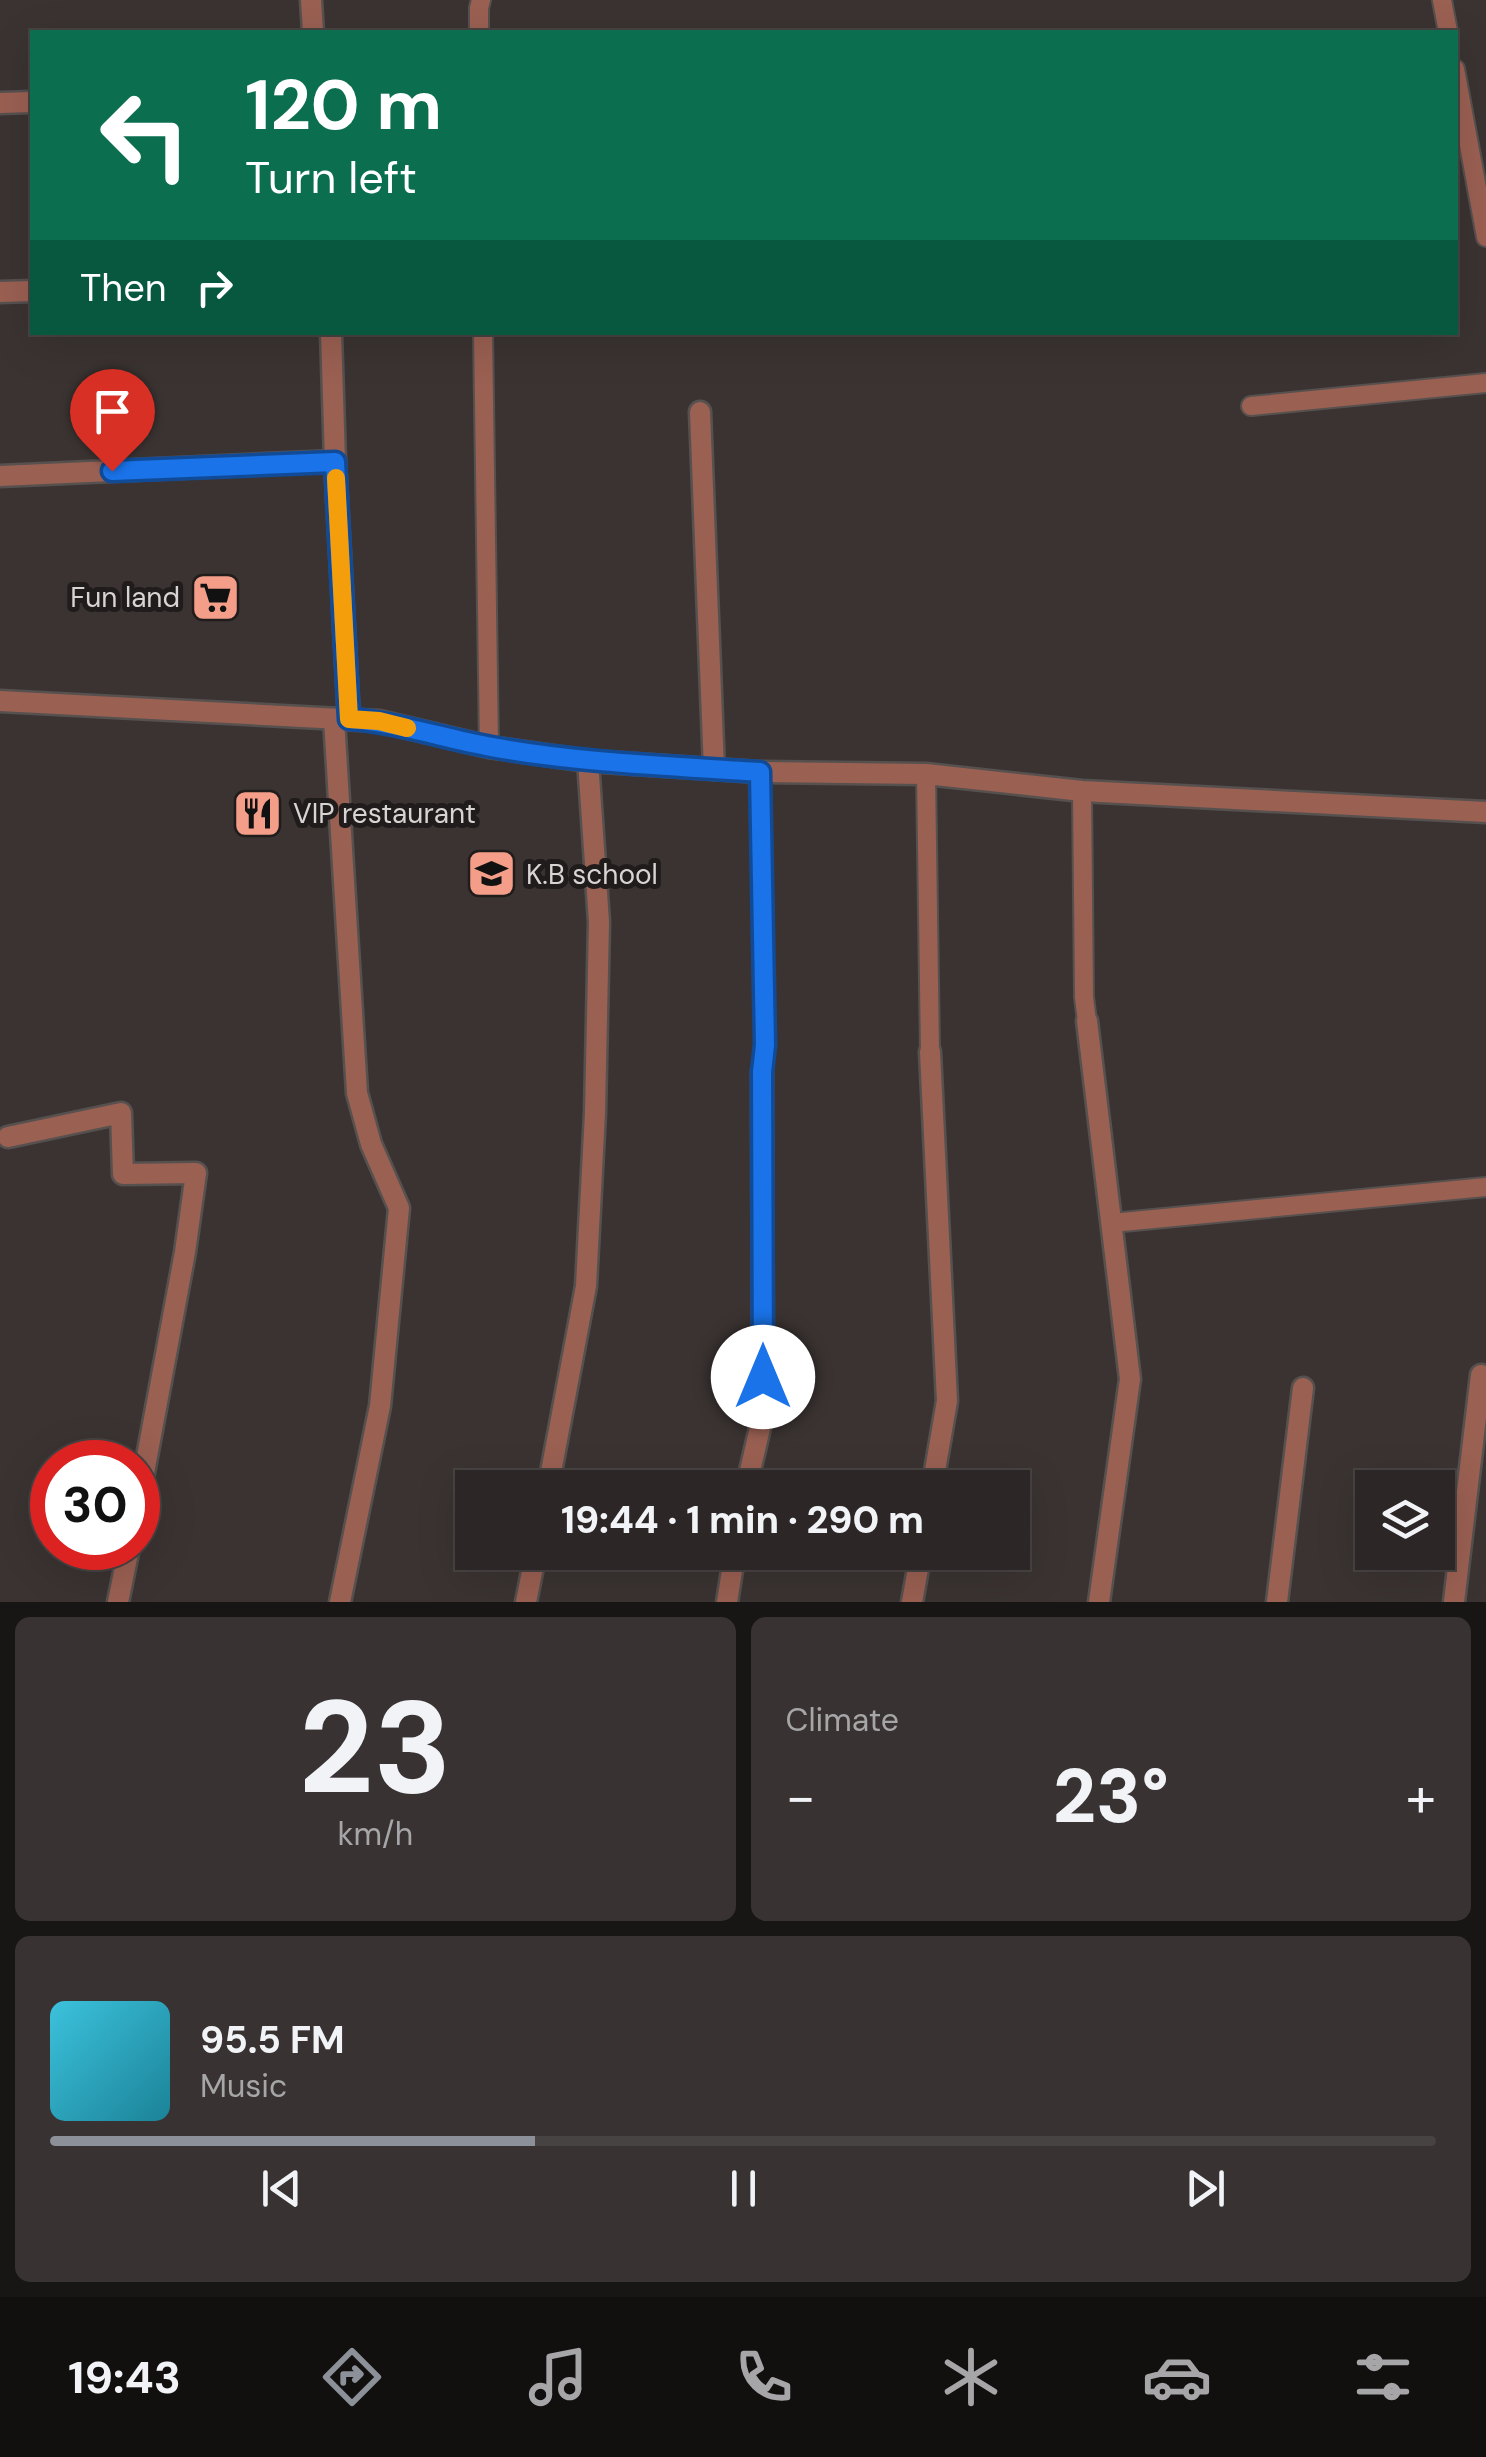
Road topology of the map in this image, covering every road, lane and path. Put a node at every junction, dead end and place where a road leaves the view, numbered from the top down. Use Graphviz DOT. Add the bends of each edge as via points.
graph roads {
  1 [pos="311,0"];
  2 [pos="482,0"];
  3 [pos="1442,0"];
  4 [pos="313,30"];
  5 [pos="480,30"];
  6 [pos="1448,30"];
  7 [pos="1458,86"];
  8 [pos="30,102"];
  9 [pos="0,103"];
  10 [pos="1486,236"];
  11 [pos="30,291"];
  12 [pos="0,292"];
  13 [pos="331,335"];
  14 [pos="483,335"];
  15 [pos="1486,383"];
  16 [pos="1251,406"];
  17 [pos="700,412"];
  18 [pos="335,462"];
  19 [pos="0,476"];
  20 [pos="0,701"];
  21 [pos="341,719"];
  22 [pos="488,747"];
  23 [pos="588,761"];
  24 [pos="714,770"];
  25 [pos="760,772"];
  26 [pos="926,774"];
  27 [pos="1082,791"];
  28 [pos="1486,812"];
  29 [pos="1087,1022"];
  30 [pos="930,1052"];
  31 [pos="762,1072"];
  32 [pos="8,1137"];
  33 [pos="1486,1187"];
  34 [pos="1112,1223"];
  35 [pos="1481,1375"];
  36 [pos="1304,1388"];
  37 [pos="150,1440"];
  38 [pos="551,1470"];
  39 [pos="750,1470"];
  40 [pos="935,1470"];
  41 [pos="125,1570"];
  42 [pos="532,1570"];
  43 [pos="732,1570"];
  44 [pos="917,1570"];
  45 [pos="118,1602"];
  46 [pos="340,1602"];
  47 [pos="526,1602"];
  48 [pos="727,1602"];
  49 [pos="912,1602"];
  50 [pos="1100,1602"];
  51 [pos="1276,1602"];
  52 [pos="1454,1602"];
  1 -- 4 [label="street"];
  2 -- 5 [label="lane"];
  3 -- 6 [label="lane"];
  7 -- 10 [label="lane"];
  8 -- 9 [label="street"];
  11 -- 12 [label="street"];
  13 -- 18 [label="street"];
  14 -- 22 [label="lane"];
  15 -- 16 [label="lane"];
  17 -- 24 [label="street"];
  18 -- 19 [label="street"];
  18 -- 21 [label="street"];
  20 -- 21 [label="street"];
  21 -- 22 [label="street" via="379,721"];
  21 -- 46 [label="street" via="356,1092 400,1208 380,1406"];
  22 -- 23 [label="street"];
  23 -- 24 [label="street"];
  23 -- 38 [label="street" via="599,922 593,1151 586,1286"];
  24 -- 25 [label="street"];
  25 -- 26 [label="street"];
  25 -- 31 [label="lane"];
  26 -- 27 [label="street"];
  26 -- 30 [label="lane"];
  27 -- 28 [label="street"];
  27 -- 29 [label="lane"];
  29 -- 34 [label="street"];
  30 -- 40 [label="street" via="946,1401"];
  31 -- 39 [label="street" via="763,1415"];
  32 -- 37 [label="street" via="121,1113 124,1174 196,1173"];
  33 -- 34 [label="lane"];
  34 -- 50 [label="street" via="1130,1380"];
  35 -- 52 [label="street"];
  36 -- 51 [label="street"];
  41 -- 45 [label="street"];
  42 -- 47 [label="street"];
  43 -- 48 [label="street"];
  44 -- 49 [label="street"];
}
